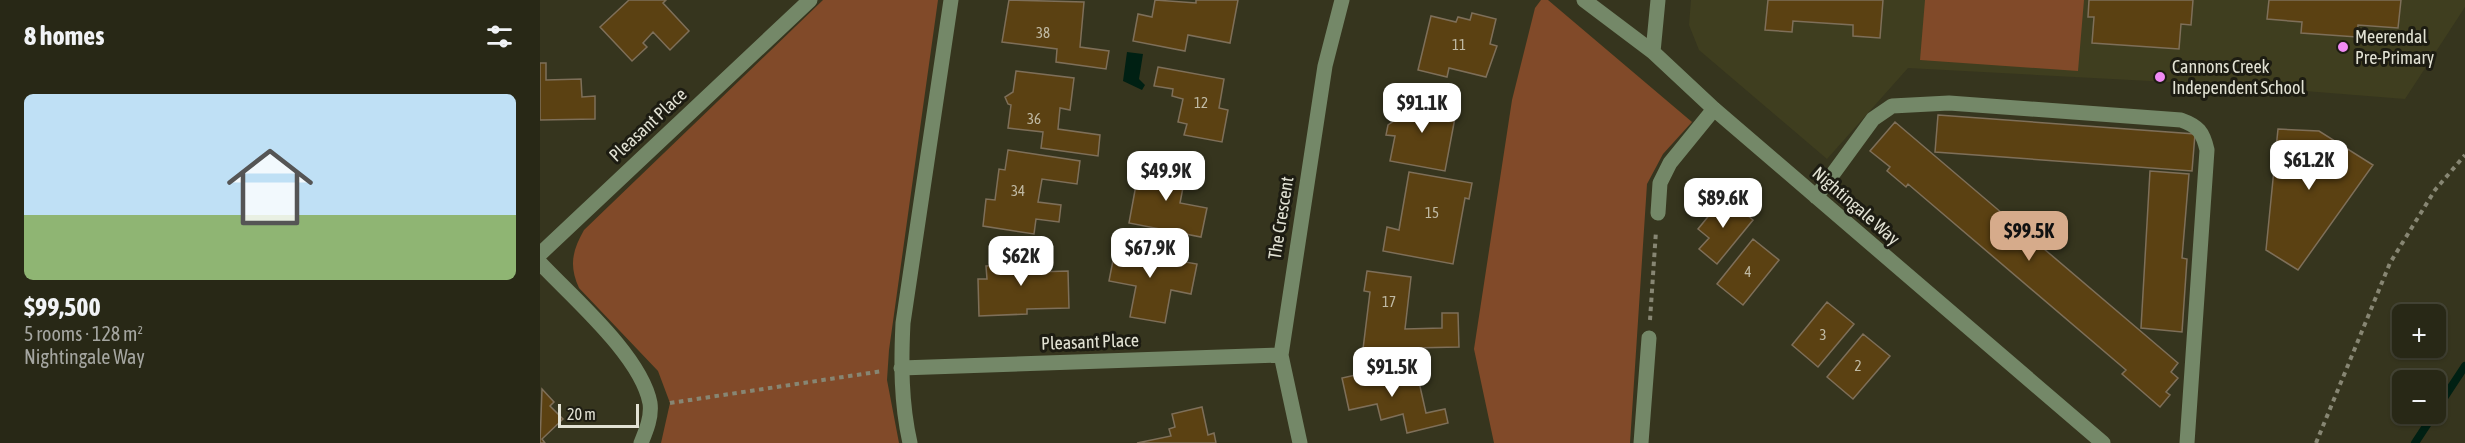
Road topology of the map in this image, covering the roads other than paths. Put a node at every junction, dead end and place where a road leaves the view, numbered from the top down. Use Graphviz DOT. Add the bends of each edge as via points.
graph roads {
  1 [pos="810,0"];
  2 [pos="951,0"];
  3 [pos="1342,0"];
  4 [pos="1584,0"];
  5 [pos="1658,0"];
  6 [pos="1653,52"];
  7 [pos="1714,109"];
  8 [pos="1816,197"];
  9 [pos="1658,213"];
  10 [pos="540,254"];
  11 [pos="540,263"];
  12 [pos="1649,338"];
  13 [pos="1281,355"];
  14 [pos="901,368"];
  15 [pos="640,443"];
  16 [pos="910,443"];
  17 [pos="1300,443"];
  18 [pos="1641,443"];
  19 [pos="2103,443"];
  20 [pos="2187,443"];
  1 -- 10 [label="street, Pleasant Place"];
  2 -- 14 [label="street" via="903,322"];
  3 -- 13 [label="street, The Crescent" via="1325,66"];
  4 -- 6 [label="street, Nightingale Way"];
  5 -- 6 [label="street"];
  6 -- 7 [label="street, Nightingale Way"];
  7 -- 8 [label="street, Nightingale Way"];
  7 -- 9 [label="street" via="1670,163 1660,183"];
  8 -- 19 [label="street, Nightingale Way"];
  8 -- 20 [label="street" via="1874,119 1882,111 1904,104 1996,106 2195,124 2204,136 2207,150"];
  11 -- 15 [label="street" via="632,363 650,406"];
  12 -- 18 [label="street"];
  13 -- 14 [label="street, Pleasant Place"];
  13 -- 17 [label="street, The Crescent"];
  14 -- 16 [label="street"];
}
